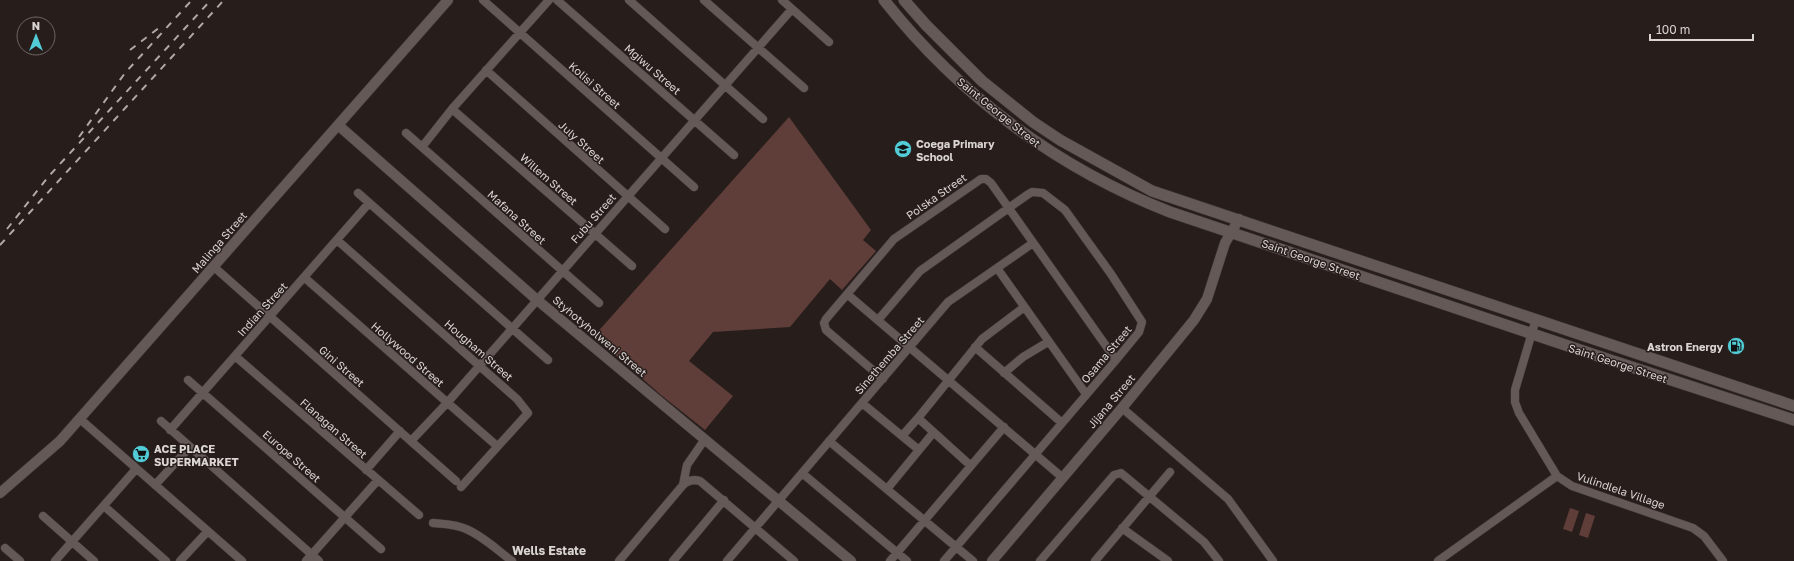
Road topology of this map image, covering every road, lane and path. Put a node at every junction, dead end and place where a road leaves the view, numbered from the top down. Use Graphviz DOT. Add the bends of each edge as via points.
graph roads {
  1 [pos="448,0"];
  2 [pos="482,0"];
  3 [pos="549,0"];
  4 [pos="557,0"];
  5 [pos="629,0"];
  6 [pos="704,0"];
  7 [pos="782,0"];
  8 [pos="884,0"];
  9 [pos="904,0"];
  10 [pos="792,9"];
  11 [pos="519,33"];
  12 [pos="829,42"];
  13 [pos="759,49"];
  14 [pos="486,70"];
  15 [pos="726,85"];
  16 [pos="804,88"];
  17 [pos="452,109"];
  18 [pos="763,119"];
  19 [pos="694,121"];
  20 [pos="338,125"];
  21 [pos="406,133"];
  22 [pos="422,146"];
  23 [pos="734,155"];
  24 [pos="661,158"];
  25 [pos="694,187"];
  26 [pos="358,193"];
  27 [pos="627,196"];
  28 [pos="369,203"];
  29 [pos="1010,208"];
  30 [pos="1226,215"];
  31 [pos="1239,219"];
  32 [pos="665,229"];
  33 [pos="1227,231"];
  34 [pos="595,234"];
  35 [pos="337,240"];
  36 [pos="1032,243"];
  37 [pos="632,266"];
  38 [pos="214,267"];
  39 [pos="996,268"];
  40 [pos="562,271"];
  41 [pos="305,278"];
  42 [pos="847,294"];
  43 [pos="536,299"];
  44 [pos="599,303"];
  45 [pos="1023,308"];
  46 [pos="269,316"];
  47 [pos="1536,319"];
  48 [pos="878,320"];
  49 [pos="512,329"];
  50 [pos="1532,334"];
  51 [pos="1048,342"];
  52 [pos="910,347"];
  53 [pos="975,347"];
  54 [pos="235,356"];
  55 [pos="548,360"];
  56 [pos="1116,360"];
  57 [pos="479,365"];
  58 [pos="1004,372"];
  59 [pos="883,379"];
  60 [pos="948,379"];
  61 [pos="188,380"];
  62 [pos="203,392"];
  63 [pos="1086,394"];
  64 [pos="447,403"];
  65 [pos="862,403"];
  66 [pos="1794,406"];
  67 [pos="1122,408"];
  68 [pos="918,418"];
  69 [pos="80,419"];
  70 [pos="1794,420"];
  71 [pos="161,421"];
  72 [pos="1062,423"];
  73 [pos="1004,427"];
  74 [pos="170,430"];
  75 [pos="400,431"];
  76 [pos="933,433"];
  77 [pos="902,436"];
  78 [pos="706,439"];
  79 [pos="411,441"];
  80 [pos="829,441"];
  81 [pos="497,446"];
  82 [pos="190,447"];
  83 [pos="919,450"];
  84 [pos="1035,454"];
  85 [pos="972,466"];
  86 [pos="136,469"];
  87 [pos="366,470"];
  88 [pos="1170,472"];
  89 [pos="802,473"];
  90 [pos="1557,476"];
  91 [pos="1063,478"];
  92 [pos="378,480"];
  93 [pos="459,484"];
  94 [pos="155,485"];
  95 [pos="683,485"];
  96 [pos="887,489"];
  97 [pos="0,493"];
  98 [pos="1150,496"];
  99 [pos="724,500"];
  100 [pos="780,501"];
  101 [pos="104,506"];
  102 [pos="419,515"];
  103 [pos="43,516"];
  104 [pos="345,517"];
  105 [pos="925,521"];
  106 [pos="433,522"];
  107 [pos="756,528"];
  108 [pos="1122,528"];
  109 [pos="208,531"];
  110 [pos="72,542"];
  111 [pos="956,547"];
  112 [pos="5,548"];
  113 [pos="381,549"];
  114 [pos="897,552"];
  115 [pos="309,558"];
  116 [pos="729,560"];
  117 [pos="20,561"];
  118 [pos="55,561"];
  119 [pos="94,561"];
  120 [pos="166,561"];
  121 [pos="180,561"];
  122 [pos="242,561"];
  123 [pos="319,561"];
  124 [pos="512,561"];
  125 [pos="620,561"];
  126 [pos="673,561"];
  127 [pos="794,561"];
  128 [pos="850,561"];
  129 [pos="890,561"];
  130 [pos="907,561"];
  131 [pos="944,561"];
  132 [pos="973,561"];
  133 [pos="992,561"];
  134 [pos="1040,561"];
  135 [pos="1095,561"];
  136 [pos="1168,561"];
  137 [pos="1219,561"];
  138 [pos="1273,561"];
  139 [pos="1438,561"];
  140 [pos="1723,561"];
  1 -- 20 [label="street, Malinga Street"];
  2 -- 11 [label="street, Kolisi Street"];
  3 -- 11 [label="street"];
  4 -- 19 [label="street, Mgiwu Street"];
  5 -- 15 [label="street"];
  6 -- 13 [label="street"];
  7 -- 10 [label="street"];
  8 -- 33 [label="main road, Saint George Street" via="921,44 964,86 1044,149 1115,189 1144,202"];
  9 -- 30 [label="main road, Saint George Street" via="982,81 1033,122 1060,140 1152,191"];
  10 -- 12 [label="street"];
  10 -- 13 [label="street, Fubu Street"];
  11 -- 14 [label="street"];
  11 -- 24 [label="street, Kolisi Street"];
  13 -- 15 [label="street, Fubu Street"];
  13 -- 16 [label="street"];
  14 -- 17 [label="street"];
  14 -- 27 [label="street, July Street"];
  15 -- 18 [label="street"];
  15 -- 19 [label="street, Fubu Street"];
  17 -- 22 [label="street"];
  17 -- 34 [label="street, Willem Street"];
  19 -- 23 [label="street, Mgiwu Street"];
  19 -- 24 [label="street, Fubu Street"];
  20 -- 38 [label="street, Malinga Street"];
  20 -- 43 [label="street, Styhotyholweni Street"];
  21 -- 22 [label="street, Mafana Street"];
  22 -- 40 [label="street, Mafana Street"];
  24 -- 25 [label="street, Kolisi Street"];
  24 -- 27 [label="street, Fubu Street"];
  26 -- 28 [label="street"];
  27 -- 32 [label="street, July Street"];
  27 -- 34 [label="street, Fubu Street"];
  28 -- 35 [label="street, Indian Street"];
  28 -- 49 [label="street"];
  29 -- 36 [label="street, Polska Street"];
  29 -- 42 [label="street, Polska Street" via="991,183 984,179 978,180 894,239"];
  29 -- 48 [label="street, Osama Street" via="920,271"];
  29 -- 56 [label="street, Osama Street" via="1032,192 1043,193 1066,210 1111,274 1142,322 1139,332"];
  30 -- 31 [label="main road, Saint George Street"];
  30 -- 33 [label="street"];
  31 -- 33 [label="street"];
  31 -- 47 [label="main road, Saint George Street"];
  33 -- 50 [label="main road, Saint George Street"];
  33 -- 67 [label="street, Jijana Street" via="1204,305"];
  34 -- 37 [label="street, Willem Street"];
  34 -- 40 [label="street, Fubu Street"];
  35 -- 41 [label="street, Indian Street"];
  35 -- 57 [label="street, Hougham Street"];
  36 -- 39 [label="street, Sinethemba Street"];
  36 -- 56 [label="street, Polska Street"];
  38 -- 46 [label="street, Gini Street"];
  38 -- 69 [label="street, Malinga Street"];
  39 -- 45 [label="street"];
  39 -- 52 [label="street, Sinethemba Street" via="948,302"];
  40 -- 43 [label="street, Fubu Street"];
  40 -- 44 [label="street, Mafana Street"];
  41 -- 46 [label="street, Indian Street"];
  41 -- 64 [label="street, Hollywood Street"];
  42 -- 48 [label="street"];
  42 -- 59 [label="street, Polska Street" via="828,316 824,326"];
  43 -- 49 [label="street, Fubu Street"];
  43 -- 78 [label="street, Styhotyholweni Street"];
  45 -- 51 [label="street"];
  45 -- 53 [label="street"];
  46 -- 54 [label="street, Indian Street"];
  46 -- 75 [label="street, Gini Street"];
  47 -- 50 [label="street, Vulindlela Village"];
  47 -- 66 [label="main road, Saint George Street"];
  48 -- 52 [label="street"];
  49 -- 55 [label="street"];
  49 -- 57 [label="street, Fubu Street"];
  50 -- 70 [label="main road, Saint George Street"];
  50 -- 90 [label="street, Vulindlela Village" via="1515,390 1515,402"];
  51 -- 58 [label="street"];
  51 -- 63 [label="street"];
  52 -- 59 [label="street, Sinethemba Street"];
  52 -- 60 [label="street"];
  53 -- 58 [label="street"];
  53 -- 60 [label="street"];
  54 -- 62 [label="street, Indian Street"];
  54 -- 87 [label="street, Flanagan Street"];
  56 -- 63 [label="street, Osama Street"];
  57 -- 64 [label="street, Fubu Street"];
  57 -- 81 [label="street, Hougham Street" via="517,399 528,413"];
  58 -- 72 [label="street"];
  59 -- 65 [label="street, Sinethemba Street"];
  60 -- 68 [label="street"];
  60 -- 73 [label="street"];
  61 -- 62 [label="street, Europe Street"];
  62 -- 74 [label="street, Indian Street"];
  62 -- 104 [label="street, Europe Street"];
  63 -- 72 [label="street, Osama Street"];
  64 -- 79 [label="street, Fubu Street"];
  64 -- 81 [label="street, Hollywood Street"];
  65 -- 77 [label="street"];
  65 -- 80 [label="street, Sinethemba Street"];
  67 -- 91 [label="street, Jijana Street"];
  67 -- 138 [label="street" via="1228,499"];
  68 -- 76 [label="street"];
  68 -- 77 [label="street"];
  69 -- 86 [label="street"];
  69 -- 97 [label="street, Malinga Street" via="60,441"];
  71 -- 74 [label="street"];
  72 -- 84 [label="street, Osama Street"];
  73 -- 84 [label="street"];
  73 -- 85 [label="street"];
  74 -- 82 [label="street"];
  75 -- 79 [label="street, Gini Street"];
  75 -- 87 [label="street"];
  76 -- 83 [label="street"];
  76 -- 85 [label="street"];
  77 -- 83 [label="street"];
  78 -- 95 [label="street" via="687,465"];
  78 -- 100 [label="street, Styhotyholweni Street"];
  79 -- 93 [label="street, Gini Street"];
  80 -- 89 [label="street, Sinethemba Street"];
  80 -- 96 [label="street"];
  81 -- 93 [label="street, Hougham Street"];
  82 -- 94 [label="street"];
  82 -- 115 [label="street"];
  83 -- 96 [label="street"];
  84 -- 91 [label="street"];
  84 -- 111 [label="street, Osama Street"];
  85 -- 105 [label="street"];
  86 -- 94 [label="street"];
  86 -- 101 [label="street"];
  87 -- 92 [label="street, Flanagan Street"];
  88 -- 98 [label="street"];
  89 -- 100 [label="street, Sinethemba Street"];
  89 -- 114 [label="street"];
  90 -- 139 [label="street"];
  90 -- 140 [label="street, Vulindlela Village" via="1572,486 1693,528 1704,536"];
  91 -- 133 [label="street, Jijana Street"];
  92 -- 102 [label="street, Flanagan Street"];
  92 -- 104 [label="street"];
  94 -- 109 [label="street"];
  95 -- 99 [label="street" via="691,480 700,481"];
  95 -- 125 [label="street"];
  96 -- 105 [label="street"];
  98 -- 108 [label="street"];
  98 -- 134 [label="street" via="1124,474 1116,473"];
  98 -- 137 [label="street" via="1204,542"];
  99 -- 107 [label="street"];
  99 -- 126 [label="street"];
  100 -- 107 [label="street, Sinethemba Street"];
  100 -- 128 [label="street, Styhotyholweni Street"];
  101 -- 110 [label="street"];
  101 -- 120 [label="street"];
  103 -- 110 [label="street"];
  104 -- 113 [label="street, Europe Street"];
  104 -- 115 [label="street"];
  105 -- 111 [label="street"];
  105 -- 114 [label="street"];
  106 -- 124 [label="street" via="466,528"];
  107 -- 116 [label="street, Sinethemba Street"];
  107 -- 127 [label="street"];
  108 -- 135 [label="street"];
  108 -- 136 [label="street"];
  109 -- 121 [label="street"];
  109 -- 122 [label="street"];
  110 -- 118 [label="street"];
  110 -- 119 [label="street"];
  111 -- 131 [label="street, Osama Street"];
  111 -- 132 [label="street"];
  112 -- 117 [label="street"];
  114 -- 129 [label="street"];
  114 -- 130 [label="street"];
  115 -- 123 [label="street"];
}
